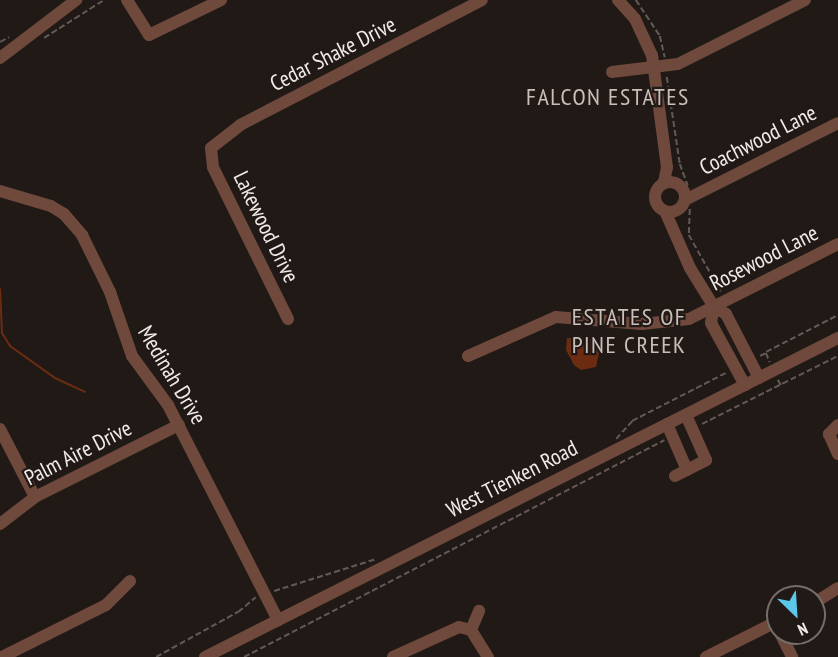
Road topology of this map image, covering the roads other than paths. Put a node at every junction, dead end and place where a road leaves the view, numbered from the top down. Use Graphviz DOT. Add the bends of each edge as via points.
graph roads {
  1 [pos="76,0"];
  2 [pos="127,0"];
  3 [pos="221,0"];
  4 [pos="482,0"];
  5 [pos="618,0"];
  6 [pos="805,0"];
  7 [pos="1,56"];
  8 [pos="660,67"];
  9 [pos="612,72"];
  10 [pos="838,123"];
  11 [pos="210,152"];
  12 [pos="0,191"];
  13 [pos="681,196"];
  14 [pos="838,244"];
  15 [pos="714,307"];
  16 [pos="288,319"];
  17 [pos="838,338"];
  18 [pos="468,356"];
  19 [pos="759,378"];
  20 [pos="745,385"];
  21 [pos="686,415"];
  22 [pos="667,424"];
  23 [pos="179,425"];
  24 [pos="838,425"];
  25 [pos="0,429"];
  26 [pos="838,454"];
  27 [pos="687,470"];
  28 [pos="675,476"];
  29 [pos="35,497"];
  30 [pos="0,524"];
  31 [pos="130,581"];
  32 [pos="479,611"];
  33 [pos="278,620"];
  34 [pos="471,630"];
  35 [pos="766,631"];
  36 [pos="229,652"];
  37 [pos="211,656"];
  38 [pos="3,657"];
  39 [pos="393,657"];
  40 [pos="488,657"];
  41 [pos="706,657"];
  1 -- 7 [label="street"];
  2 -- 3 [label="street" via="149,35"];
  4 -- 11 [label="street, Cedar Shake Drive" via="240,125 217,141"];
  5 -- 8 [label="street" via="641,29"];
  6 -- 8 [label="street" via="698,56"];
  8 -- 9 [label="street"];
  8 -- 13 [label="street" via="667,167"];
  10 -- 13 [label="street, Coachwood Lane"];
  11 -- 16 [label="street, Lakewood Drive" via="213,167"];
  12 -- 23 [label="street, Medinah Drive" via="51,206 78,230 110,292 132,356"];
  13 -- 15 [label="street" via="674,230 690,268"];
  14 -- 15 [label="street, Rosewood Lane"];
  15 -- 18 [label="street, Rosewood Lane" via="689,319 665,324 556,317"];
  15 -- 19 [label="street" via="726,314"];
  15 -- 20 [label="street" via="711,322"];
  17 -- 19 [label="street, West Tienken Road"];
  19 -- 20 [label="street, West Tienken Road"];
  20 -- 21 [label="street, West Tienken Road"];
  21 -- 22 [label="street, West Tienken Road"];
  21 -- 27 [label="street" via="706,460"];
  22 -- 27 [label="street"];
  22 -- 33 [label="street, West Tienken Road"];
  23 -- 29 [label="street, Palm Aire Drive"];
  23 -- 33 [label="street, Medinah Drive"];
  24 -- 26 [label="street" via="829,434"];
  25 -- 29 [label="street"];
  27 -- 28 [label="street"];
  29 -- 30 [label="street, Palm Aire Drive"];
  31 -- 38 [label="street" via="106,605"];
  32 -- 34 [label="street"];
  33 -- 36 [label="street, West Tienken Road"];
  34 -- 39 [label="street" via="448,629"];
  34 -- 40 [label="street"];
  35 -- 41 [label="street"];
  36 -- 37 [label="street, West Tienken Road"];
}
